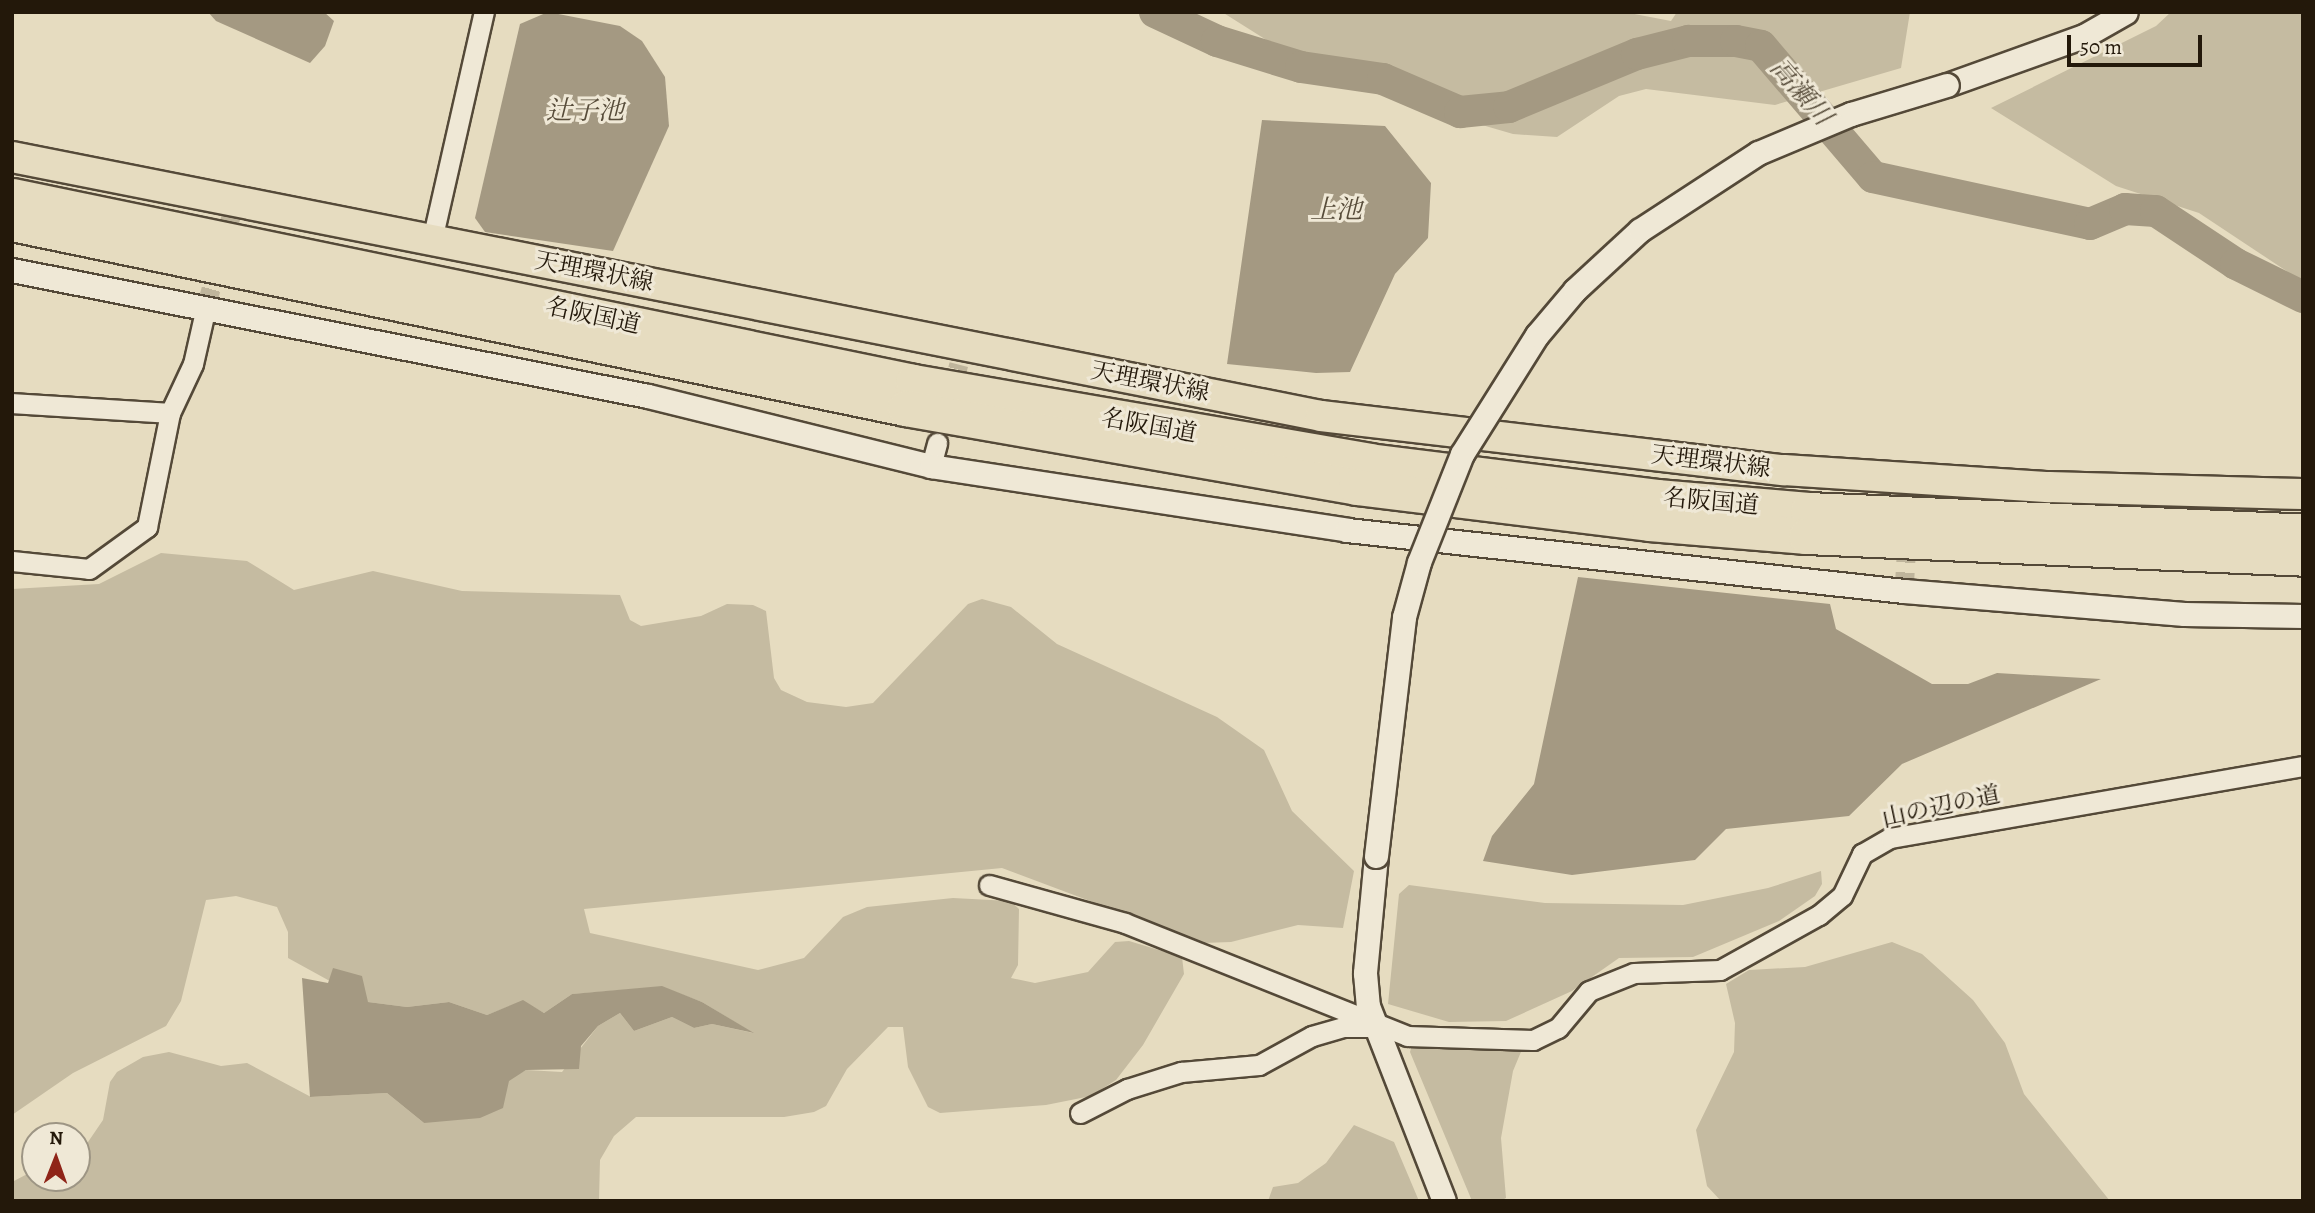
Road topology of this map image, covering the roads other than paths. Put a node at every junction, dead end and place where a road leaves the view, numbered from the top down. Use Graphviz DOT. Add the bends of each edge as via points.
graph roads {
  1 [pos="485,12"];
  2 [pos="2126,12"];
  3 [pos="12,157"];
  4 [pos="12,187"];
  5 [pos="12,196"];
  6 [pos="12,225"];
  7 [pos="432,240"];
  8 [pos="258,247"];
  9 [pos="12,270"];
  10 [pos="206,307"];
  11 [pos="12,403"];
  12 [pos="170,413"];
  13 [pos="937,443"];
  14 [pos="931,466"];
  15 [pos="2303,494"];
  16 [pos="2303,532"];
  17 [pos="2303,558"];
  18 [pos="12,561"];
  19 [pos="2303,616"];
  20 [pos="2303,766"];
  21 [pos="989,885"];
  22 [pos="1376,1027"];
  23 [pos="1080,1112"];
  24 [pos="1444,1201"];
  1 -- 7 [label="street"];
  2 -- 22 [label="street, bridge" via="2084,36 1840,119 1758,152 1640,230 1575,290 1531,344 1462,453 1419,562 1404,617 1365,973"];
  3 -- 7 [label="main road, 天理環状線"];
  4 -- 8 [label="highway"];
  5 -- 8 [label="highway, 名阪国道"];
  6 -- 17 [label="highway, 名阪国道" via="905,408 1356,487 1649,523 1806,536"];
  7 -- 15 [label="main road, 天理環状線" via="962,355 1321,415 1784,470 2049,487"];
  8 -- 16 [label="highway, 名阪国道" via="1018,402 1369,461 1657,498 1808,510"];
  9 -- 10 [label="street"];
  10 -- 12 [label="street" via="193,364"];
  10 -- 14 [label="street" via="648,396"];
  11 -- 12 [label="street"];
  12 -- 18 [label="street" via="146,527 89,569"];
  13 -- 14 [label="street"];
  14 -- 19 [label="street" via="1361,532 1917,592 2184,614"];
  20 -- 22 [label="street, 山の辺の道" via="1890,838 1862,854 1842,896 1819,915 1720,970 1634,973 1590,991 1558,1028 1533,1041 1407,1036"];
  21 -- 22 [label="street" via="1125,923"];
  22 -- 23 [label="street" via="1343,1027 1312,1036 1259,1065 1181,1072 1127,1089"];
  22 -- 24 [label="street"];
}
